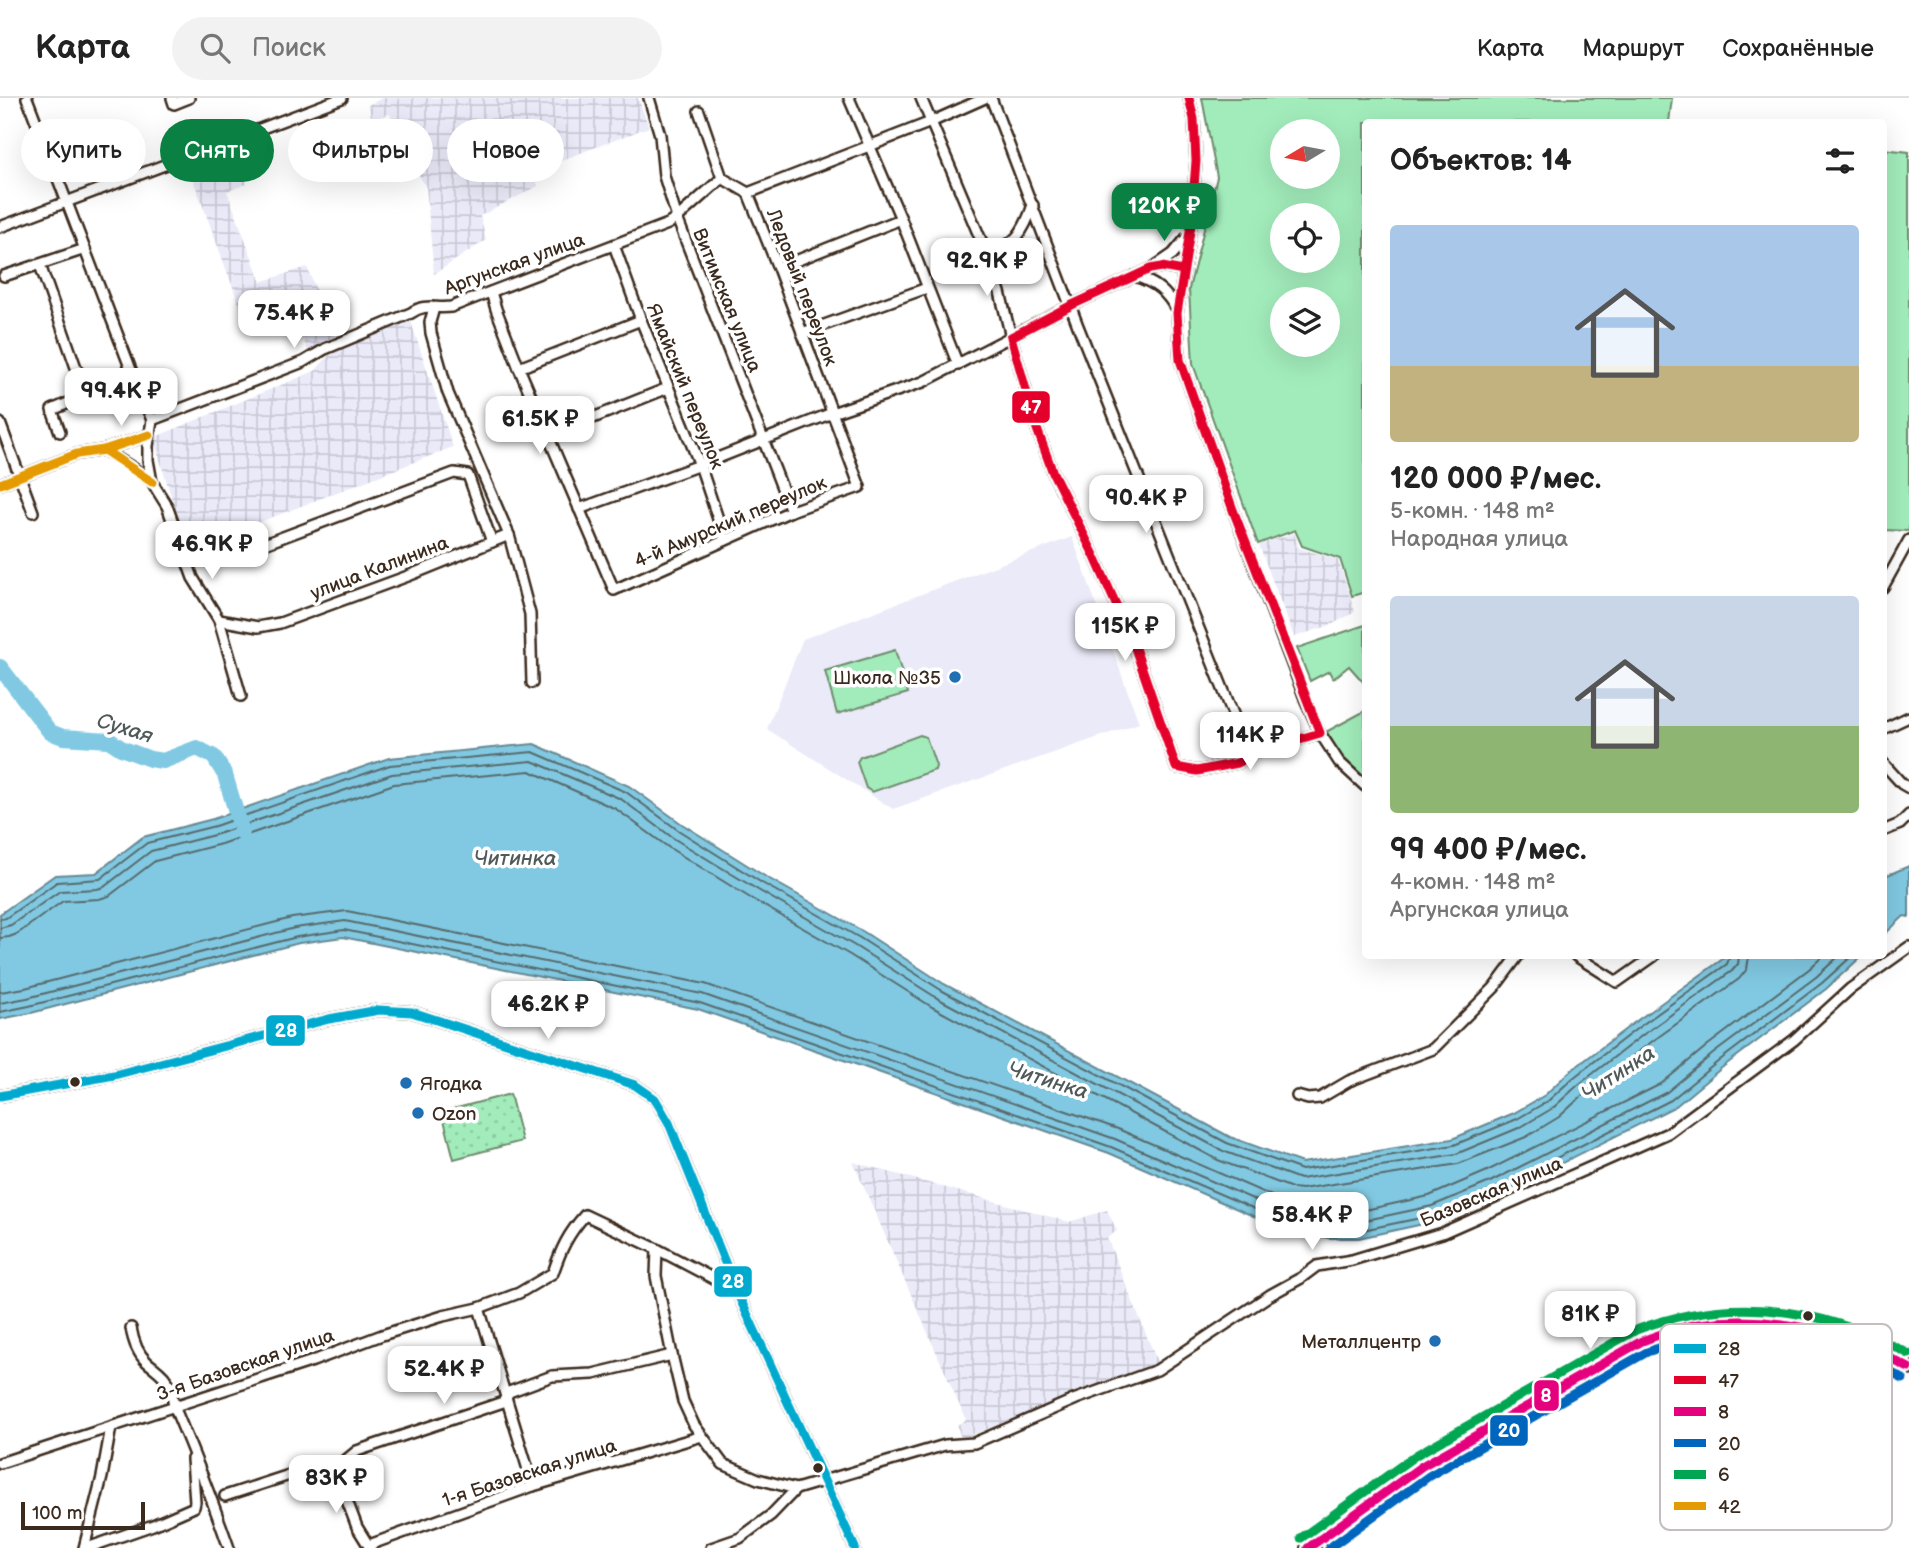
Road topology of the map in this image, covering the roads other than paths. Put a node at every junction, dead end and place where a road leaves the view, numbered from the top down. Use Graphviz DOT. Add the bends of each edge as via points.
graph roads {
  1 [pos="27,98"];
  2 [pos="172,98"];
  3 [pos="189,98"];
  4 [pos="342,98"];
  5 [pos="649,98"];
  6 [pos="849,98"];
  7 [pos="921,98"];
  8 [pos="985,98"];
  9 [pos="991,98"];
  10 [pos="1189,98"];
  11 [pos="330,100"];
  12 [pos="699,111"];
  13 [pos="931,122"];
  14 [pos="870,146"];
  15 [pos="722,178"];
  16 [pos="748,193"];
  17 [pos="66,202"];
  18 [pos="1032,205"];
  19 [pos="677,218"];
  20 [pos="901,219"];
  21 [pos="0,227"];
  22 [pos="1190,232"];
  23 [pos="614,245"];
  24 [pos="85,249"];
  25 [pos="986,253"];
  26 [pos="40,265"];
  27 [pos="778,268"];
  28 [pos="1150,269"];
  29 [pos="1183,271"];
  30 [pos="4,276"];
  31 [pos="1134,276"];
  32 [pos="927,288"];
  33 [pos="491,292"];
  34 [pos="1072,305"];
  35 [pos="434,308"];
  36 [pos="1177,313"];
  37 [pos="641,320"];
  38 [pos="802,333"];
  39 [pos="1011,337"];
  40 [pos="958,365"];
  41 [pos="519,368"];
  42 [pos="133,375"];
  43 [pos="668,388"];
  44 [pos="86,396"];
  45 [pos="832,413"];
  46 [pos="152,420"];
  47 [pos="0,423"];
  48 [pos="60,432"];
  49 [pos="149,435"];
  50 [pos="548,436"];
  51 [pos="765,440"];
  52 [pos="104,450"];
  53 [pos="700,465"];
  54 [pos="20,476"];
  55 [pos="152,482"];
  56 [pos="0,484"];
  57 [pos="860,487"];
  58 [pos="579,509"];
  59 [pos="791,511"];
  60 [pos="33,512"];
  61 [pos="509,535"];
  62 [pos="725,540"];
  63 [pos="1909,540"];
  64 [pos="492,542"];
  65 [pos="186,558"];
  66 [pos="1887,580"];
  67 [pos="219,620"];
  68 [pos="532,683"];
  69 [pos="241,696"];
  70 [pos="1909,717"];
  71 [pos="1887,727"];
  72 [pos="1320,733"];
  73 [pos="1250,754"];
  74 [pos="1887,767"];
  75 [pos="1362,783"];
  76 [pos="1909,788"];
  77 [pos="1909,815"];
  78 [pos="1887,829"];
  79 [pos="1909,947"];
  80 [pos="1516,959"];
  81 [pos="1581,959"];
  82 [pos="1650,959"];
  83 [pos="0,1096"];
  84 [pos="1297,1096"];
  85 [pos="657,1249"];
  86 [pos="736,1290"];
  87 [pos="479,1308"];
  88 [pos="1708,1324"];
  89 [pos="1773,1324"];
  90 [pos="131,1328"];
  91 [pos="1660,1335"];
  92 [pos="673,1354"];
  93 [pos="1892,1359"];
  94 [pos="1909,1368"];
  95 [pos="506,1397"];
  96 [pos="174,1407"];
  97 [pos="111,1427"];
  98 [pos="702,1436"];
  99 [pos="192,1453"];
  100 [pos="0,1463"];
  101 [pos="335,1469"];
  102 [pos="824,1481"];
  103 [pos="533,1486"];
  104 [pos="796,1489"];
  105 [pos="225,1496"];
  106 [pos="369,1546"];
  107 [pos="86,1548"];
  108 [pos="229,1548"];
  109 [pos="711,1548"];
  110 [pos="855,1548"];
  111 [pos="1308,1548"];
  1 -- 17 [label="street"];
  2 -- 3 [label="street" via="174,104"];
  4 -- 11 [label="street"];
  5 -- 19 [label="street, Витимская улица"];
  6 -- 14 [label="street"];
  7 -- 13 [label="street"];
  8 -- 13 [label="street"];
  9 -- 18 [label="street"];
  10 -- 22 [label="street" via="1196,161"];
  11 -- 17 [label="street"];
  12 -- 15 [label="street"];
  13 -- 14 [label="street"];
  13 -- 25 [label="street"];
  14 -- 16 [label="street"];
  14 -- 20 [label="street"];
  15 -- 16 [label="street, Ледовый переулок"];
  15 -- 19 [label="street, Аргунская улица"];
  16 -- 27 [label="street, Ледовый переулок"];
  17 -- 21 [label="street"];
  17 -- 24 [label="street"];
  18 -- 25 [label="street" via="1021,234"];
  18 -- 34 [label="street"];
  19 -- 23 [label="street, Аргунская улица"];
  19 -- 51 [label="street, Витимская улица"];
  20 -- 27 [label="street"];
  20 -- 32 [label="street"];
  22 -- 28 [label="street" via="1173,254"];
  22 -- 29 [label="street"];
  23 -- 33 [label="street, Аргунская улица"];
  23 -- 37 [label="street, Ямайский переулок"];
  24 -- 26 [label="street"];
  24 -- 42 [label="street"];
  25 -- 39 [label="street"];
  26 -- 30 [label="street"];
  26 -- 44 [label="street"];
  27 -- 38 [label="street, Ледовый переулок"];
  28 -- 29 [label="street"];
  28 -- 31 [label="street"];
  29 -- 36 [label="street"];
  31 -- 34 [label="street"];
  31 -- 36 [label="street" via="1161,288"];
  32 -- 38 [label="street"];
  32 -- 40 [label="street"];
  33 -- 35 [label="street, Аргунская улица" via="451,307"];
  33 -- 41 [label="street"];
  34 -- 39 [label="street"];
  34 -- 73 [label="street"];
  35 -- 46 [label="street, Аргунская улица" via="418,308 303,362"];
  35 -- 61 [label="street" via="431,332 448,393"];
  36 -- 72 [label="street" via="1180,360"];
  37 -- 41 [label="street"];
  37 -- 43 [label="street, Ямайский переулок"];
  38 -- 45 [label="street, Ледовый переулок"];
  39 -- 40 [label="street"];
  39 -- 73 [label="street" via="1053,473 1135,645 1176,767 1196,771 1238,763"];
  40 -- 45 [label="street"];
  41 -- 50 [label="street"];
  42 -- 44 [label="street"];
  42 -- 46 [label="street"];
  43 -- 50 [label="street"];
  43 -- 53 [label="street, Ямайский переулок"];
  44 -- 48 [label="street" via="52,410"];
  45 -- 51 [label="street"];
  45 -- 57 [label="street, Ледовый переулок"];
  46 -- 49 [label="street"];
  47 -- 54 [label="street"];
  49 -- 52 [label="street"];
  49 -- 55 [label="street"];
  50 -- 58 [label="street"];
  51 -- 53 [label="street"];
  51 -- 59 [label="street, Витимская улица"];
  52 -- 54 [label="street" via="77,454"];
  52 -- 55 [label="street"];
  53 -- 58 [label="street"];
  53 -- 62 [label="street, Ямайский переулок"];
  54 -- 56 [label="street"];
  54 -- 60 [label="street"];
  55 -- 65 [label="street" via="167,506"];
  57 -- 59 [label="street, 4-й Амурский переулок"];
  58 -- 62 [label="street, 4-й Амурский переулок" via="614,590"];
  59 -- 62 [label="street, 4-й Амурский переулок"];
  61 -- 64 [label="street, улица Калинина"];
  61 -- 68 [label="street" via="530,614"];
  63 -- 66 [label="street"];
  64 -- 65 [label="street" via="468,475 454,473 267,543 237,544"];
  64 -- 67 [label="street, улица Калинина" via="280,623 258,627"];
  65 -- 67 [label="street"];
  67 -- 69 [label="street"];
  70 -- 71 [label="street"];
  72 -- 73 [label="street"];
  72 -- 75 [label="street" via="1339,762"];
  74 -- 76 [label="street"];
  77 -- 78 [label="street"];
  79 -- 102 [label="street, Базовская улица" via="1668,1133 1442,1233 1352,1261 1317,1266 1157,1370 974,1444 945,1445"];
  80 -- 84 [label="street" via="1494,988 1433,1049 1349,1081 1320,1098"];
  81 -- 82 [label="street" via="1617,982"];
  83 -- 86 [label="street" via="114,1075 329,1019 379,1010 412,1012 635,1085 655,1099 669,1123"];
  85 -- 86 [label="street"];
  85 -- 87 [label="street, 3-я Базовская улица" via="585,1215 571,1230 553,1273 519,1293"];
  85 -- 92 [label="street" via="656,1276"];
  86 -- 102 [label="street"];
  87 -- 95 [label="street"];
  87 -- 96 [label="street, 3-я Базовская улица" via="382,1335"];
  88 -- 89 [label="main road"];
  90 -- 96 [label="street" via="145,1360 170,1386"];
  91 -- 111 [label="main road" via="1422,1466"];
  92 -- 95 [label="street" via="593,1374 552,1376"];
  92 -- 98 [label="street" via="682,1401"];
  93 -- 94 [label="main road"];
  95 -- 101 [label="street" via="503,1402 357,1451"];
  95 -- 103 [label="street"];
  96 -- 97 [label="street, 3-я Базовская улица"];
  96 -- 99 [label="street"];
  97 -- 100 [label="street, 3-я Базовская улица"];
  97 -- 107 [label="street"];
  98 -- 103 [label="street, 1-я Базовская улица"];
  98 -- 104 [label="street" via="723,1464"];
  99 -- 107 [label="street" via="194,1507"];
  99 -- 108 [label="street"];
  101 -- 105 [label="street" via="314,1467"];
  101 -- 106 [label="street"];
  102 -- 104 [label="street, Базовская улица"];
  102 -- 110 [label="street"];
  103 -- 106 [label="street, 1-я Базовская улица"];
  104 -- 109 [label="street" via="740,1538"];
}
